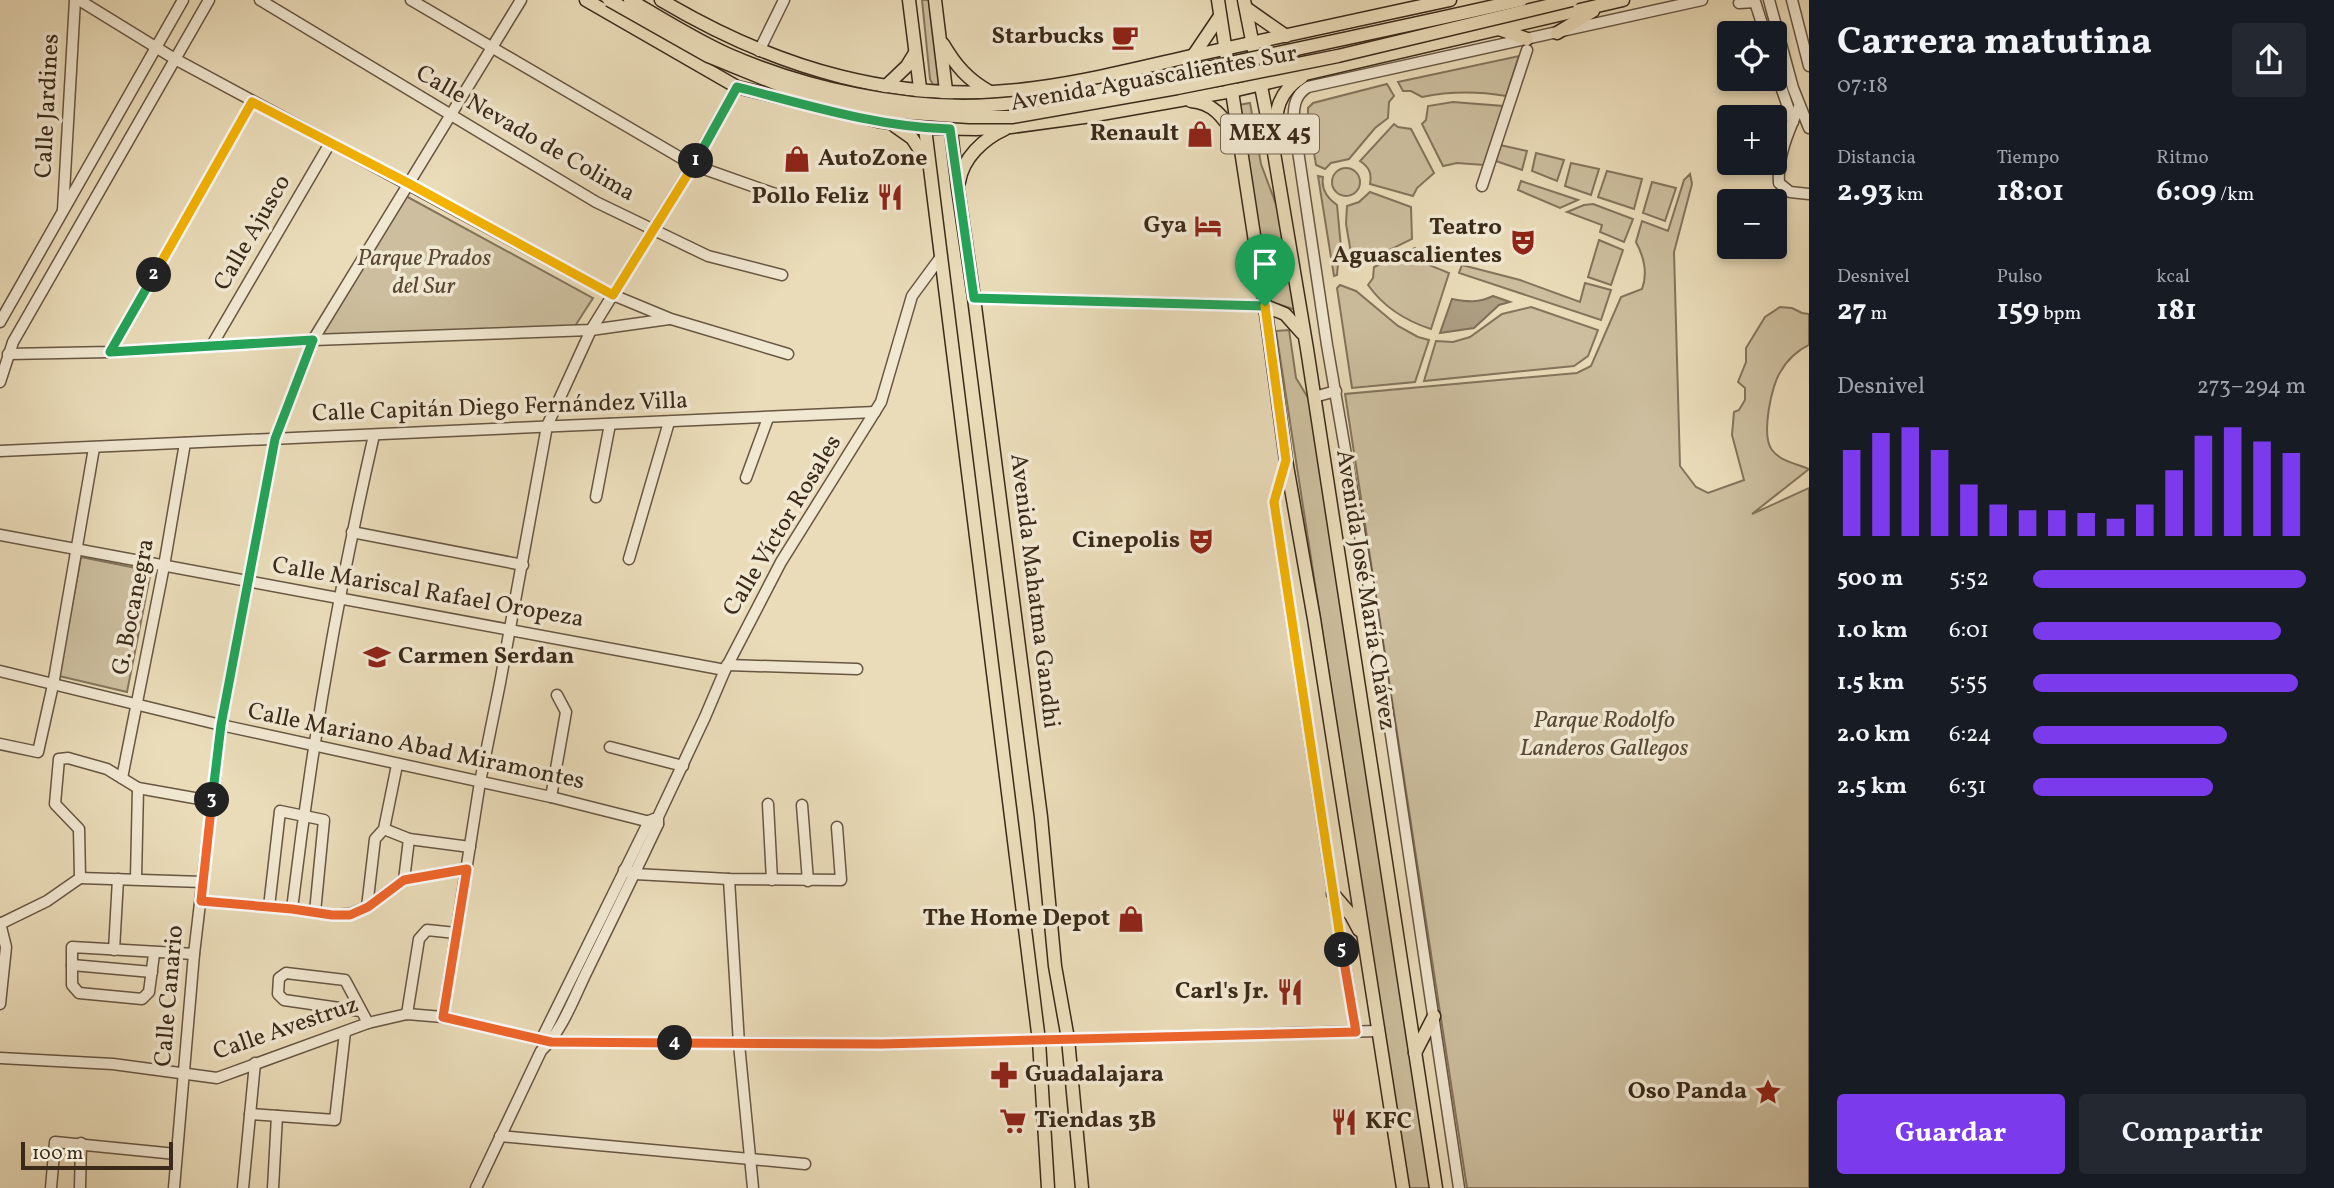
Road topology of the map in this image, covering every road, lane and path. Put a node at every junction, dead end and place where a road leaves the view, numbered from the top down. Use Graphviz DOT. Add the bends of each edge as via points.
graph roads {
  1 [pos="77,0"];
  2 [pos="183,0"];
  3 [pos="209,0"];
  4 [pos="260,0"];
  5 [pos="411,0"];
  6 [pos="521,0"];
  7 [pos="586,0"];
  8 [pos="609,0"];
  9 [pos="630,0"];
  10 [pos="662,0"];
  11 [pos="784,0"];
  12 [pos="909,0"];
  13 [pos="935,0"];
  14 [pos="1218,0"];
  15 [pos="1450,0"];
  16 [pos="1521,0"];
  17 [pos="1572,0"];
  18 [pos="1623,0"];
  19 [pos="1702,0"];
  20 [pos="1769,0"];
  21 [pos="1792,0"];
  22 [pos="1739,3"];
  23 [pos="1245,4"];
  24 [pos="1602,5"];
  25 [pos="1391,13"];
  26 [pos="1220,16"];
  27 [pos="1761,21"];
  28 [pos="1498,29"];
  29 [pos="1557,33"];
  30 [pos="1286,36"];
  31 [pos="939,39"];
  32 [pos="1251,43"];
  33 [pos="1527,45"];
  34 [pos="156,48"];
  35 [pos="491,49"];
  36 [pos="1225,49"];
  37 [pos="759,51"];
  38 [pos="915,53"];
  39 [pos="1193,56"];
  40 [pos="1379,57"];
  41 [pos="175,60"];
  42 [pos="1809,66"];
  43 [pos="1314,79"];
  44 [pos="1259,85"];
  45 [pos="737,87"];
  46 [pos="885,87"];
  47 [pos="901,89"];
  48 [pos="1033,89"];
  49 [pos="919,90"];
  50 [pos="1231,90"];
  51 [pos="1782,91"];
  52 [pos="946,93"];
  53 [pos="991,93"];
  54 [pos="1180,100"];
  55 [pos="252,102"];
  56 [pos="1799,107"];
  57 [pos="451,117"];
  58 [pos="878,121"];
  59 [pos="1793,122"];
  60 [pos="897,124"];
  61 [pos="1035,124"];
  62 [pos="1011,127"];
  63 [pos="924,128"];
  64 [pos="1809,128"];
  65 [pos="950,129"];
  66 [pos="330,143"];
  67 [pos="1240,143"];
  68 [pos="1273,147"];
  69 [pos="693,165"];
  70 [pos="929,169"];
  71 [pos="408,183"];
  72 [pos="1482,186"];
  73 [pos="958,189"];
  74 [pos="775,194"];
  75 [pos="1809,194"];
  76 [pos="63,214"];
  77 [pos="652,230"];
  78 [pos="940,258"];
  79 [pos="782,275"];
  80 [pos="613,295"];
  81 [pos="974,298"];
  82 [pos="1265,306"];
  83 [pos="671,319"];
  84 [pos="0,321"];
  85 [pos="592,330"];
  86 [pos="313,340"];
  87 [pos="1305,343"];
  88 [pos="212,345"];
  89 [pos="1327,345"];
  90 [pos="110,352"];
  91 [pos="788,354"];
  92 [pos="8,355"];
  93 [pos="0,382"];
  94 [pos="1336,391"];
  95 [pos="1314,397"];
  96 [pos="875,412"];
  97 [pos="768,418"];
  98 [pos="669,422"];
  99 [pos="610,424"];
  100 [pos="547,426"];
  101 [pos="374,435"];
  102 [pos="275,439"];
  103 [pos="185,443"];
  104 [pos="94,448"];
  105 [pos="0,451"];
  106 [pos="1286,460"];
  107 [pos="746,478"];
  108 [pos="596,497"];
  109 [pos="352,532"];
  110 [pos="0,535"];
  111 [pos="78,549"];
  112 [pos="629,559"];
  113 [pos="523,565"];
  114 [pos="164,566"];
  115 [pos="247,581"];
  116 [pos="341,598"];
  117 [pos="510,629"];
  118 [pos="726,668"];
  119 [pos="856,669"];
  120 [pos="0,671"];
  121 [pos="53,685"];
  122 [pos="557,695"];
  123 [pos="136,705"];
  124 [pos="221,725"];
  125 [pos="0,744"];
  126 [pos="314,745"];
  127 [pos="610,747"];
  128 [pos="397,765"];
  129 [pos="683,766"];
  130 [pos="122,778"];
  131 [pos="480,782"];
  132 [pos="138,788"];
  133 [pos="551,797"];
  134 [pos="211,801"];
  135 [pos="768,804"];
  136 [pos="802,804"];
  137 [pos="303,816"];
  138 [pos="655,821"];
  139 [pos="837,827"];
  140 [pos="384,829"];
  141 [pos="409,839"];
  142 [pos="470,847"];
  143 [pos="467,869"];
  144 [pos="630,872"];
  145 [pos="80,878"];
  146 [pos="136,878"];
  147 [pos="118,879"];
  148 [pos="729,879"];
  149 [pos="404,880"];
  150 [pos="772,880"];
  151 [pos="808,881"];
  152 [pos="203,882"];
  153 [pos="1333,894"];
  154 [pos="201,901"];
  155 [pos="269,907"];
  156 [pos="368,907"];
  157 [pos="292,909"];
  158 [pos="315,912"];
  159 [pos="0,923"];
  160 [pos="456,933"];
  161 [pos="1365,944"];
  162 [pos="114,950"];
  163 [pos="154,954"];
  164 [pos="194,954"];
  165 [pos="72,965"];
  166 [pos="152,972"];
  167 [pos="0,1004"];
  168 [pos="360,1011"];
  169 [pos="407,1014"];
  170 [pos="1434,1016"];
  171 [pos="443,1017"];
  172 [pos="368,1023"];
  173 [pos="1378,1031"];
  174 [pos="345,1032"];
  175 [pos="1356,1032"];
  176 [pos="1068,1039"];
  177 [pos="1039,1041"];
  178 [pos="544,1044"];
  179 [pos="739,1044"];
  180 [pos="1414,1053"];
  181 [pos="0,1058"];
  182 [pos="255,1063"];
  183 [pos="184,1074"];
  184 [pos="250,1114"];
  185 [pos="277,1116"];
  186 [pos="500,1136"];
  187 [pos="81,1143"];
  188 [pos="176,1154"];
  189 [pos="751,1160"];
  190 [pos="805,1164"];
  191 [pos="51,1188"];
  192 [pos="80,1188"];
  193 [pos="174,1188"];
  194 [pos="243,1188"];
  195 [pos="272,1188"];
  196 [pos="476,1188"];
  197 [pos="753,1188"];
  198 [pos="1048,1188"];
  199 [pos="1082,1188"];
  200 [pos="1403,1188"];
  201 [pos="1436,1188"];
  202 [pos="1459,1188"];
  1 -- 34 [label="street"];
  1 -- 76 [label="street, Calle Jardines"];
  2 -- 34 [label="street"];
  3 -- 41 [label="street"];
  4 -- 57 [label="street, Calle Nevado de Colima"];
  5 -- 35 [label="street"];
  6 -- 35 [label="street, Calle Canario"];
  7 -- 45 [label="main road, Avenida Aguascalientes Sur"];
  8 -- 17 [label="main road, Avenida Aguascalientes Sur, bridge" via="708,56 787,88 883,111 969,117 1023,116 1177,88 1338,56"];
  9 -- 16 [label="main road, Avenida Aguascalientes Sur, bridge" via="702,41 790,78 911,102 988,105 1162,78"];
  10 -- 37 [label="main road, Avenida Aguascalientes Sur"];
  11 -- 37 [label="street"];
  12 -- 38 [label="main road, Avenida Mahatma Gandhi"];
  13 -- 31 [label="main road, Avenida Mahatma Gandhi"];
  14 -- 26 [label="main road, MEX 45"];
  15 -- 25 [label="main road, Avenida Aguascalientes Sur"];
  18 -- 24 [label="main road, Avenida Aguascalientes Sur"];
  19 -- 29 [label="street, Avenida Aguascalientes Sur"];
  20 -- 56 [label="street"];
  21 -- 42 [label="street"];
  22 -- 27 [label="street" via="1755,2"];
  23 -- 30 [label="main road"];
  23 -- 32 [label="main road, Avenida José María Chávez / MEX 45"];
  24 -- 28 [label="main road, Avenida Aguascalientes Sur"];
  24 -- 29 [label="main road"];
  25 -- 30 [label="main road, Avenida Aguascalientes Sur"];
  25 -- 40 [label="main road" via="1376,21 1366,34 1371,50"];
  26 -- 36 [label="main road, MEX 45"];
  26 -- 39 [label="main road"];
  28 -- 33 [label="main road"];
  28 -- 40 [label="main road, Avenida Aguascalientes Sur"];
  29 -- 33 [label="street, Avenida Aguascalientes Sur"];
  30 -- 32 [label="main road, Avenida Aguascalientes Sur"];
  31 -- 52 [label="main road, Avenida Mahatma Gandhi"];
  31 -- 53 [label="main road" via="955,65"];
  32 -- 36 [label="main road, Avenida Aguascalientes Sur"];
  32 -- 44 [label="main road, Avenida José María Chávez / MEX 45"];
  33 -- 43 [label="street, Avenida Aguascalientes Sur"];
  33 -- 72 [label="street"];
  34 -- 41 [label="street"];
  34 -- 76 [label="street"];
  35 -- 57 [label="street, Calle Canario"];
  35 -- 69 [label="street"];
  36 -- 39 [label="main road, Avenida Aguascalientes Sur"];
  36 -- 50 [label="main road, MEX 45"];
  37 -- 46 [label="main road, Avenida Aguascalientes Sur"];
  38 -- 46 [label="main road"];
  38 -- 49 [label="main road, Avenida Mahatma Gandhi"];
  39 -- 48 [label="main road, Avenida Aguascalientes Sur"];
  40 -- 43 [label="main road, Avenida Aguascalientes Sur"];
  41 -- 55 [label="street"];
  41 -- 92 [label="street"];
  43 -- 44 [label="main road, Avenida Aguascalientes Sur"];
  43 -- 68 [label="main road" via="1293,83 1279,99"];
  43 -- 89 [label="street, Avenida José María Chávez" via="1298,96 1294,114"];
  44 -- 50 [label="main road, Avenida Aguascalientes Sur"];
  44 -- 68 [label="main road, Avenida José María Chávez / MEX 45"];
  45 -- 58 [label="main road, Avenida Aguascalientes Sur"];
  45 -- 69 [label="street"];
  46 -- 47 [label="main road, Avenida Aguascalientes Sur"];
  47 -- 49 [label="main road, Avenida Aguascalientes Sur"];
  47 -- 60 [label="main road" via="911,107 908,117"];
  48 -- 53 [label="main road, Avenida Aguascalientes Sur"];
  48 -- 61 [label="main road" via="1022,96 1019,108 1026,120"];
  49 -- 52 [label="main road, Avenida Aguascalientes Sur"];
  49 -- 63 [label="main road, Avenida Mahatma Gandhi"];
  50 -- 54 [label="main road, Avenida Aguascalientes Sur"];
  50 -- 67 [label="main road, MEX 45"];
  51 -- 59 [label="street"];
  52 -- 53 [label="main road, Avenida Aguascalientes Sur"];
  52 -- 65 [label="main road, Avenida Mahatma Gandhi"];
  54 -- 61 [label="main road, Avenida Aguascalientes Sur"];
  54 -- 67 [label="main road" via="1213,107"];
  55 -- 66 [label="street"];
  55 -- 90 [label="street"];
  56 -- 59 [label="street"];
  56 -- 64 [label="street"];
  57 -- 71 [label="street, Calle Canario"];
  57 -- 77 [label="street, Calle Nevado de Colima"];
  58 -- 60 [label="main road, Avenida Aguascalientes Sur"];
  58 -- 70 [label="main road" via="912,138"];
  59 -- 75 [label="street" via="1779,183 1790,192"];
  60 -- 63 [label="main road, Avenida Aguascalientes Sur"];
  61 -- 62 [label="main road, Avenida Aguascalientes Sur"];
  62 -- 65 [label="main road, Avenida Aguascalientes Sur"];
  62 -- 73 [label="main road" via="976,150 961,173"];
  63 -- 65 [label="main road, Avenida Aguascalientes Sur"];
  63 -- 70 [label="main road, Avenida Mahatma Gandhi"];
  65 -- 73 [label="main road, Avenida Mahatma Gandhi"];
  66 -- 71 [label="street"];
  66 -- 88 [label="street, Calle Ajusco"];
  67 -- 82 [label="main road, MEX 45"];
  68 -- 87 [label="main road, Avenida José María Chávez / MEX 45"];
  69 -- 74 [label="street"];
  69 -- 77 [label="street"];
  70 -- 78 [label="main road, Avenida Mahatma Gandhi"];
  71 -- 80 [label="street"];
  71 -- 86 [label="street, Calle Canario"];
  73 -- 81 [label="main road, Avenida Mahatma Gandhi"];
  76 -- 84 [label="street"];
  77 -- 79 [label="street, Calle Nevado de Colima" via="708,256"];
  77 -- 80 [label="street"];
  78 -- 96 [label="street, Calle Víctor Rosales" via="912,296"];
  78 -- 177 [label="main road, Avenida Mahatma Gandhi"];
  80 -- 83 [label="street"];
  80 -- 85 [label="street"];
  81 -- 82 [label="street"];
  81 -- 176 [label="main road, Avenida Mahatma Gandhi" via="1040,804 1055,966"];
  82 -- 87 [label="main road" via="1291,318"];
  82 -- 106 [label="main road, MEX 45"];
  83 -- 85 [label="street"];
  83 -- 91 [label="street"];
  85 -- 86 [label="street"];
  85 -- 100 [label="street"];
  86 -- 88 [label="street"];
  86 -- 102 [label="street, Calle Canario"];
  87 -- 89 [label="street"];
  87 -- 95 [label="main road, Avenida José María Chávez / MEX 45"];
  88 -- 90 [label="street"];
  89 -- 94 [label="street, Avenida José María Chávez"];
  90 -- 92 [label="street"];
  92 -- 93 [label="street"];
  94 -- 95 [label="street"];
  94 -- 170 [label="street, Avenida José María Chávez"];
  95 -- 180 [label="main road, Avenida José María Chávez / MEX 45"];
  96 -- 97 [label="street, Calle Capitán Diego Fernández Villa"];
  96 -- 118 [label="street, Calle Víctor Rosales" via="781,562"];
  97 -- 98 [label="street, Calle Capitán Diego Fernández Villa"];
  97 -- 107 [label="street"];
  98 -- 99 [label="street, Calle Capitán Diego Fernández Villa"];
  98 -- 112 [label="street"];
  99 -- 100 [label="street, Calle Capitán Diego Fernández Villa"];
  99 -- 108 [label="street"];
  100 -- 101 [label="street, Calle Capitán Diego Fernández Villa"];
  100 -- 113 [label="street"];
  101 -- 102 [label="street, Calle Capitán Diego Fernández Villa"];
  101 -- 109 [label="street"];
  102 -- 103 [label="street, Calle Capitán Diego Fernández Villa"];
  102 -- 115 [label="street, Calle Canario"];
  103 -- 104 [label="street, Calle Capitán Diego Fernández Villa"];
  103 -- 114 [label="street, G. Bocanegra"];
  104 -- 105 [label="street, Calle Capitán Diego Fernández Villa"];
  104 -- 111 [label="street"];
  106 -- 153 [label="street" via="1274,502"];
  106 -- 161 [label="main road, MEX 45"];
  109 -- 113 [label="street"];
  109 -- 116 [label="street"];
  110 -- 111 [label="street, Calle Mariscal Rafael Oropeza"];
  111 -- 114 [label="street, Calle Mariscal Rafael Oropeza"];
  111 -- 121 [label="street"];
  113 -- 117 [label="street"];
  114 -- 115 [label="street, Calle Mariscal Rafael Oropeza"];
  114 -- 123 [label="street, G. Bocanegra"];
  115 -- 116 [label="street, Calle Mariscal Rafael Oropeza"];
  115 -- 124 [label="street, Calle Canario"];
  116 -- 117 [label="street, Calle Mariscal Rafael Oropeza"];
  116 -- 126 [label="street"];
  117 -- 118 [label="street, Calle Mariscal Rafael Oropeza"];
  117 -- 131 [label="street"];
  118 -- 119 [label="street, Calle Mariscal Rafael Oropeza"];
  118 -- 129 [label="street, Calle Víctor Rosales"];
  120 -- 121 [label="street, Calle Mariano Abad Miramontes"];
  121 -- 123 [label="street, Calle Mariano Abad Miramontes"];
  121 -- 125 [label="street" via="38,752"];
  122 -- 133 [label="street" via="566,712"];
  123 -- 124 [label="street, Calle Mariano Abad Miramontes"];
  123 -- 130 [label="street, G. Bocanegra"];
  124 -- 126 [label="street, Calle Mariano Abad Miramontes"];
  124 -- 134 [label="street, Calle Canario"];
  126 -- 128 [label="street, Calle Mariano Abad Miramontes"];
  126 -- 137 [label="street"];
  127 -- 129 [label="street"];
  128 -- 131 [label="street, Calle Mariano Abad Miramontes"];
  128 -- 140 [label="street"];
  129 -- 138 [label="street, Calle Víctor Rosales"];
  130 -- 132 [label="street"];
  130 -- 145 [label="street" via="107,769 60,759 55,804 79,829"];
  131 -- 133 [label="street, Calle Mariano Abad Miramontes"];
  131 -- 142 [label="street"];
  132 -- 134 [label="street"];
  132 -- 146 [label="street"];
  133 -- 138 [label="street, Calle Mariano Abad Miramontes"];
  134 -- 152 [label="street, Calle Canario"];
  135 -- 150 [label="street"];
  136 -- 151 [label="street"];
  137 -- 155 [label="street" via="280,811"];
  137 -- 157 [label="street"];
  137 -- 158 [label="street" via="324,820"];
  138 -- 144 [label="street, Calle Víctor Rosales"];
  139 -- 151 [label="street" via="841,880"];
  140 -- 141 [label="street"];
  140 -- 156 [label="street" via="375,839"];
  141 -- 142 [label="street"];
  141 -- 149 [label="street"];
  142 -- 143 [label="street"];
  143 -- 149 [label="street"];
  143 -- 160 [label="street"];
  144 -- 148 [label="street"];
  144 -- 178 [label="street, Calle Víctor Rosales"];
  145 -- 147 [label="street"];
  145 -- 159 [label="street" via="47,901"];
  146 -- 147 [label="street"];
  146 -- 152 [label="street"];
  147 -- 162 [label="street"];
  148 -- 150 [label="street"];
  148 -- 179 [label="street"];
  149 -- 156 [label="street"];
  150 -- 151 [label="street"];
  152 -- 154 [label="street, Calle Canario"];
  153 -- 161 [label="main road" via="1351,915"];
  153 -- 175 [label="street"];
  154 -- 155 [label="street"];
  154 -- 164 [label="street, Calle Canario"];
  155 -- 157 [label="street"];
  156 -- 158 [label="street" via="350,915"];
  157 -- 158 [label="street"];
  159 -- 167 [label="street" via="6,947"];
  160 -- 169 [label="street" via="427,930 419,939"];
  160 -- 171 [label="street"];
  161 -- 173 [label="main road, MEX 45"];
  162 -- 163 [label="street"];
  162 -- 165 [label="street" via="72,947"];
  163 -- 164 [label="street"];
  163 -- 166 [label="street"];
  164 -- 183 [label="street, Calle Canario"];
  165 -- 166 [label="street"];
  165 -- 166 [label="street" via="72,985 79,993 118,997 142,999 149,992"];
  168 -- 168 [label="street" via="345,980 286,973 279,978 278,994 284,1000"];
  168 -- 172 [label="street"];
  169 -- 171 [label="street, Calle Avestruz"];
  169 -- 172 [label="street, Calle Avestruz"];
  170 -- 180 [label="main road"];
  170 -- 202 [label="street, Avenida José María Chávez"];
  171 -- 178 [label="street, Calle Avestruz"];
  172 -- 174 [label="street, Calle Avestruz"];
  173 -- 175 [label="street, Calle Avestruz"];
  173 -- 200 [label="main road, MEX 45"];
  174 -- 182 [label="street, Calle Avestruz"];
  174 -- 185 [label="street" via="335,1120"];
  175 -- 176 [label="street, Calle Avestruz"];
  176 -- 177 [label="street, Calle Avestruz"];
  176 -- 199 [label="main road, Avenida Mahatma Gandhi"];
  177 -- 179 [label="street, Calle Avestruz"];
  177 -- 198 [label="main road, Avenida Mahatma Gandhi"];
  178 -- 179 [label="street, Calle Avestruz"];
  178 -- 186 [label="street, Calle Víctor Rosales"];
  179 -- 189 [label="street"];
  180 -- 201 [label="main road, Avenida José María Chávez / MEX 45"];
  181 -- 183 [label="street, Calle Avestruz" via="113,1064"];
  182 -- 183 [label="street, Calle Avestruz" via="218,1078"];
  182 -- 184 [label="street"];
  183 -- 188 [label="street, Calle Canario"];
  184 -- 185 [label="street"];
  184 -- 194 [label="street"];
  185 -- 195 [label="street"];
  186 -- 189 [label="street"];
  186 -- 196 [label="street, Calle Víctor Rosales"];
  187 -- 188 [label="street"];
  187 -- 191 [label="street" via="55,1142"];
  187 -- 192 [label="street"];
  188 -- 193 [label="street, Calle Canario"];
  189 -- 190 [label="street"];
  189 -- 197 [label="street"];
}
